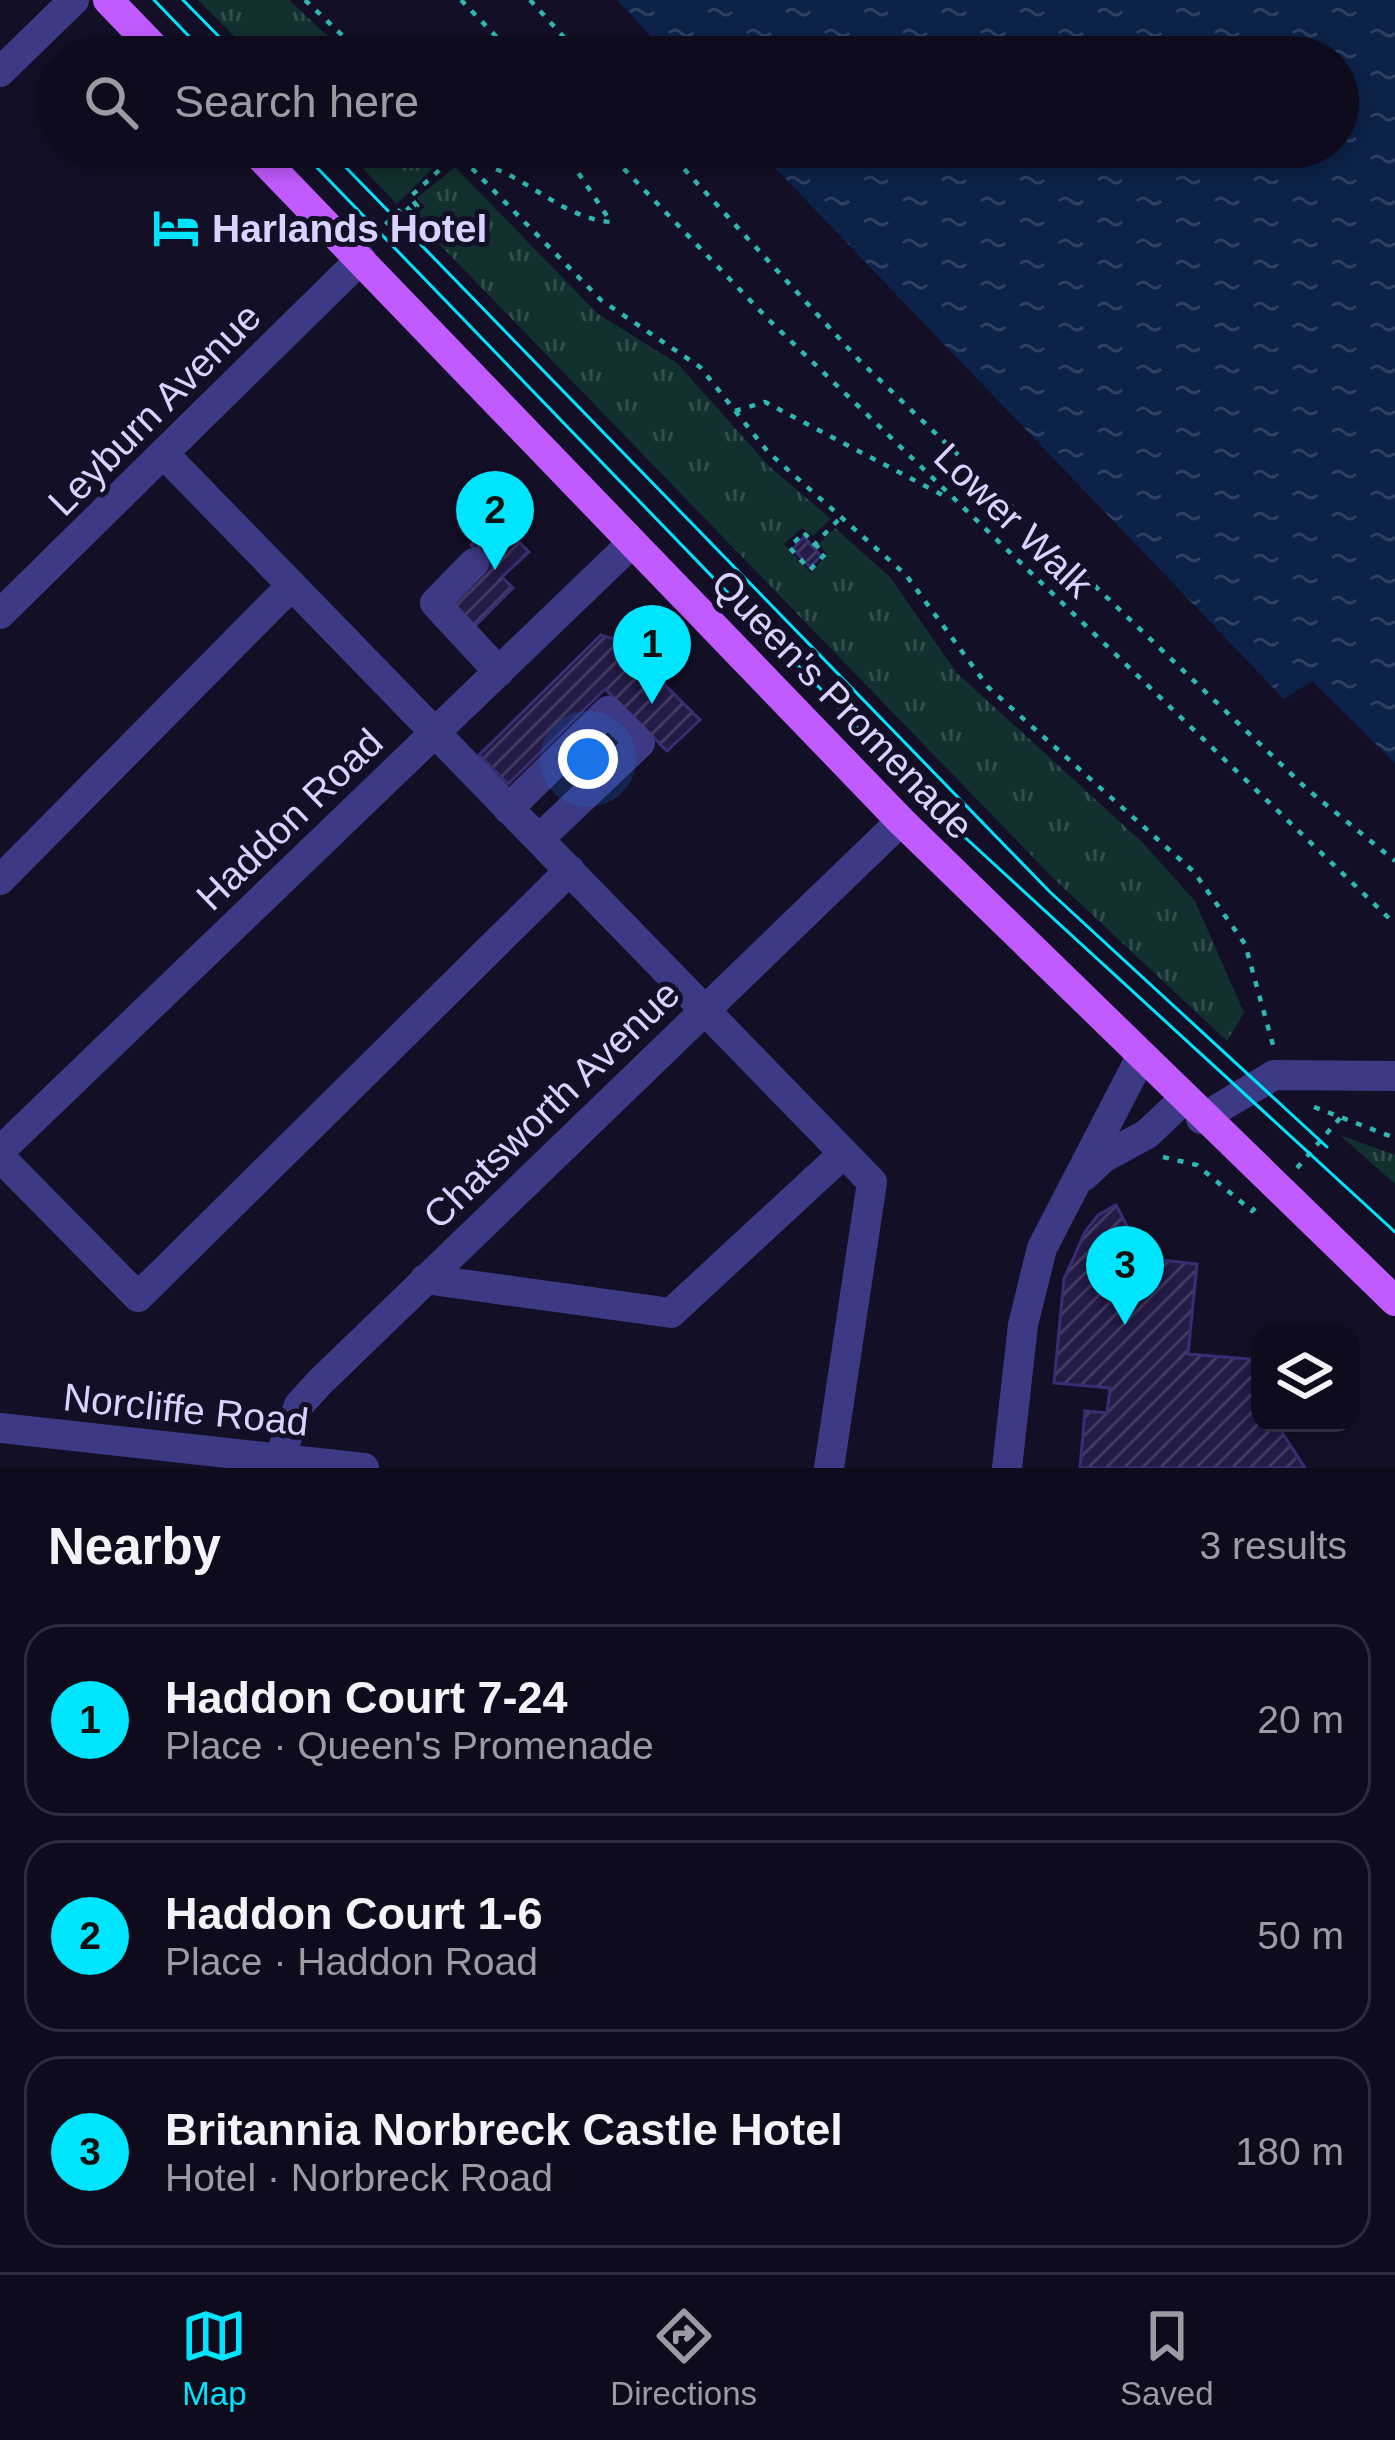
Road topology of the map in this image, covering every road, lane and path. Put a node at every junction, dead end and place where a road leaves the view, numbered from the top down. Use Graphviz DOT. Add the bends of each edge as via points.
graph roads {
  1 [pos="74,0"];
  2 [pos="108,0"];
  3 [pos="304,0"];
  4 [pos="461,0"];
  5 [pos="530,0"];
  6 [pos="36,36"];
  7 [pos="36,36"];
  8 [pos="143,36"];
  9 [pos="343,36"];
  10 [pos="496,36"];
  11 [pos="563,36"];
  12 [pos="0,71"];
  13 [pos="272,168"];
  14 [pos="442,168"];
  15 [pos="473,168"];
  16 [pos="500,168"];
  17 [pos="575,168"];
  18 [pos="623,168"];
  19 [pos="683,168"];
  20 [pos="359,256"];
  21 [pos="735,411"];
  22 [pos="164,454"];
  23 [pos="956,502"];
  24 [pos="844,514"];
  25 [pos="632,544"];
  26 [pos="814,544"];
  27 [pos="474,563"];
  28 [pos="291,586"];
  29 [pos="0,614"];
  30 [pos="499,672"];
  31 [pos="432,735"];
  32 [pos="508,808"];
  33 [pos="901,821"];
  34 [pos="539,839"];
  35 [pos="1395,861"];
  36 [pos="570,870"];
  37 [pos="0,880"];
  38 [pos="1395,924"];
  39 [pos="705,1010"];
  40 [pos="1141,1057"];
  41 [pos="1274,1075"];
  42 [pos="1395,1076"];
  43 [pos="1310,1106"];
  44 [pos="1192,1109"];
  45 [pos="1340,1118"];
  46 [pos="1395,1138"];
  47 [pos="844,1153"];
  48 [pos="0,1154"];
  49 [pos="1294,1171"];
  50 [pos="1074,1186"];
  51 [pos="425,1279"];
  52 [pos="1395,1301"];
  53 [pos="0,1427"];
  54 [pos="278,1459"];
  55 [pos="233,1460"];
  56 [pos="364,1468"];
  57 [pos="829,1468"];
  58 [pos="1007,1468"];
  1 -- 7 [label="street"];
  2 -- 8 [label="main road"];
  3 -- 9 [label="path"];
  4 -- 10 [label="path"];
  5 -- 11 [label="path"];
  6 -- 12 [label="street"];
  13 -- 20 [label="main road, Queen's Promenade"];
  14 -- 20 [label="path" via="410,197 417,206 411,212 405,205"];
  15 -- 21 [label="path" via="601,300 700,367"];
  16 -- 17 [label="path" via="585,220 611,222"];
  18 -- 23 [label="path, Lower Walk"];
  19 -- 35 [label="path" via="860,360 1308,790"];
  20 -- 22 [label="street, Leyburn Avenue"];
  20 -- 25 [label="main road, Queen's Promenade"];
  21 -- 23 [label="path" via="765,402"];
  21 -- 24 [label="path" via="769,452"];
  22 -- 28 [label="street"];
  22 -- 29 [label="street, Leyburn Avenue"];
  23 -- 38 [label="path, Lower Walk"];
  24 -- 26 [label="path"];
  24 -- 41 [label="path" via="906,574 988,687 1194,872 1245,944 1275,1050"];
  25 -- 30 [label="street, Haddon Road"];
  25 -- 33 [label="main road, Queen's Promenade"];
  26 -- 26 [label="path" via="804,533 789,547 810,569 825,554"];
  27 -- 30 [label="street" via="435,603"];
  28 -- 31 [label="street"];
  28 -- 37 [label="street"];
  30 -- 31 [label="street, Haddon Road"];
  31 -- 32 [label="street"];
  31 -- 48 [label="street, Haddon Road"];
  32 -- 34 [label="street"];
  32 -- 34 [label="street" via="608,711 640,743"];
  33 -- 39 [label="street, Chatsworth Avenue"];
  33 -- 40 [label="main road, Queen's Promenade"];
  34 -- 36 [label="street"];
  36 -- 39 [label="street"];
  36 -- 48 [label="street" via="138,1297"];
  39 -- 47 [label="street"];
  39 -- 51 [label="street, Chatsworth Avenue"];
  40 -- 44 [label="main road, Queen's Promenade"];
  40 -- 50 [label="street"];
  41 -- 42 [label="street"];
  41 -- 44 [label="street"];
  43 -- 45 [label="path"];
  44 -- 50 [label="street" via="1102,1158"];
  44 -- 52 [label="main road, Queen's Promenade"];
  45 -- 46 [label="path"];
  45 -- 49 [label="path"];
  47 -- 51 [label="street" via="670,1313"];
  47 -- 57 [label="street" via="872,1182"];
  50 -- 58 [label="street" via="1042,1248 1023,1324"];
  51 -- 54 [label="street, Chatsworth Avenue" via="298,1405"];
  53 -- 55 [label="street, Norcliffe Road"];
  54 -- 55 [label="street, Norcliffe Road"];
  54 -- 56 [label="street, Norcliffe Road"];
}
